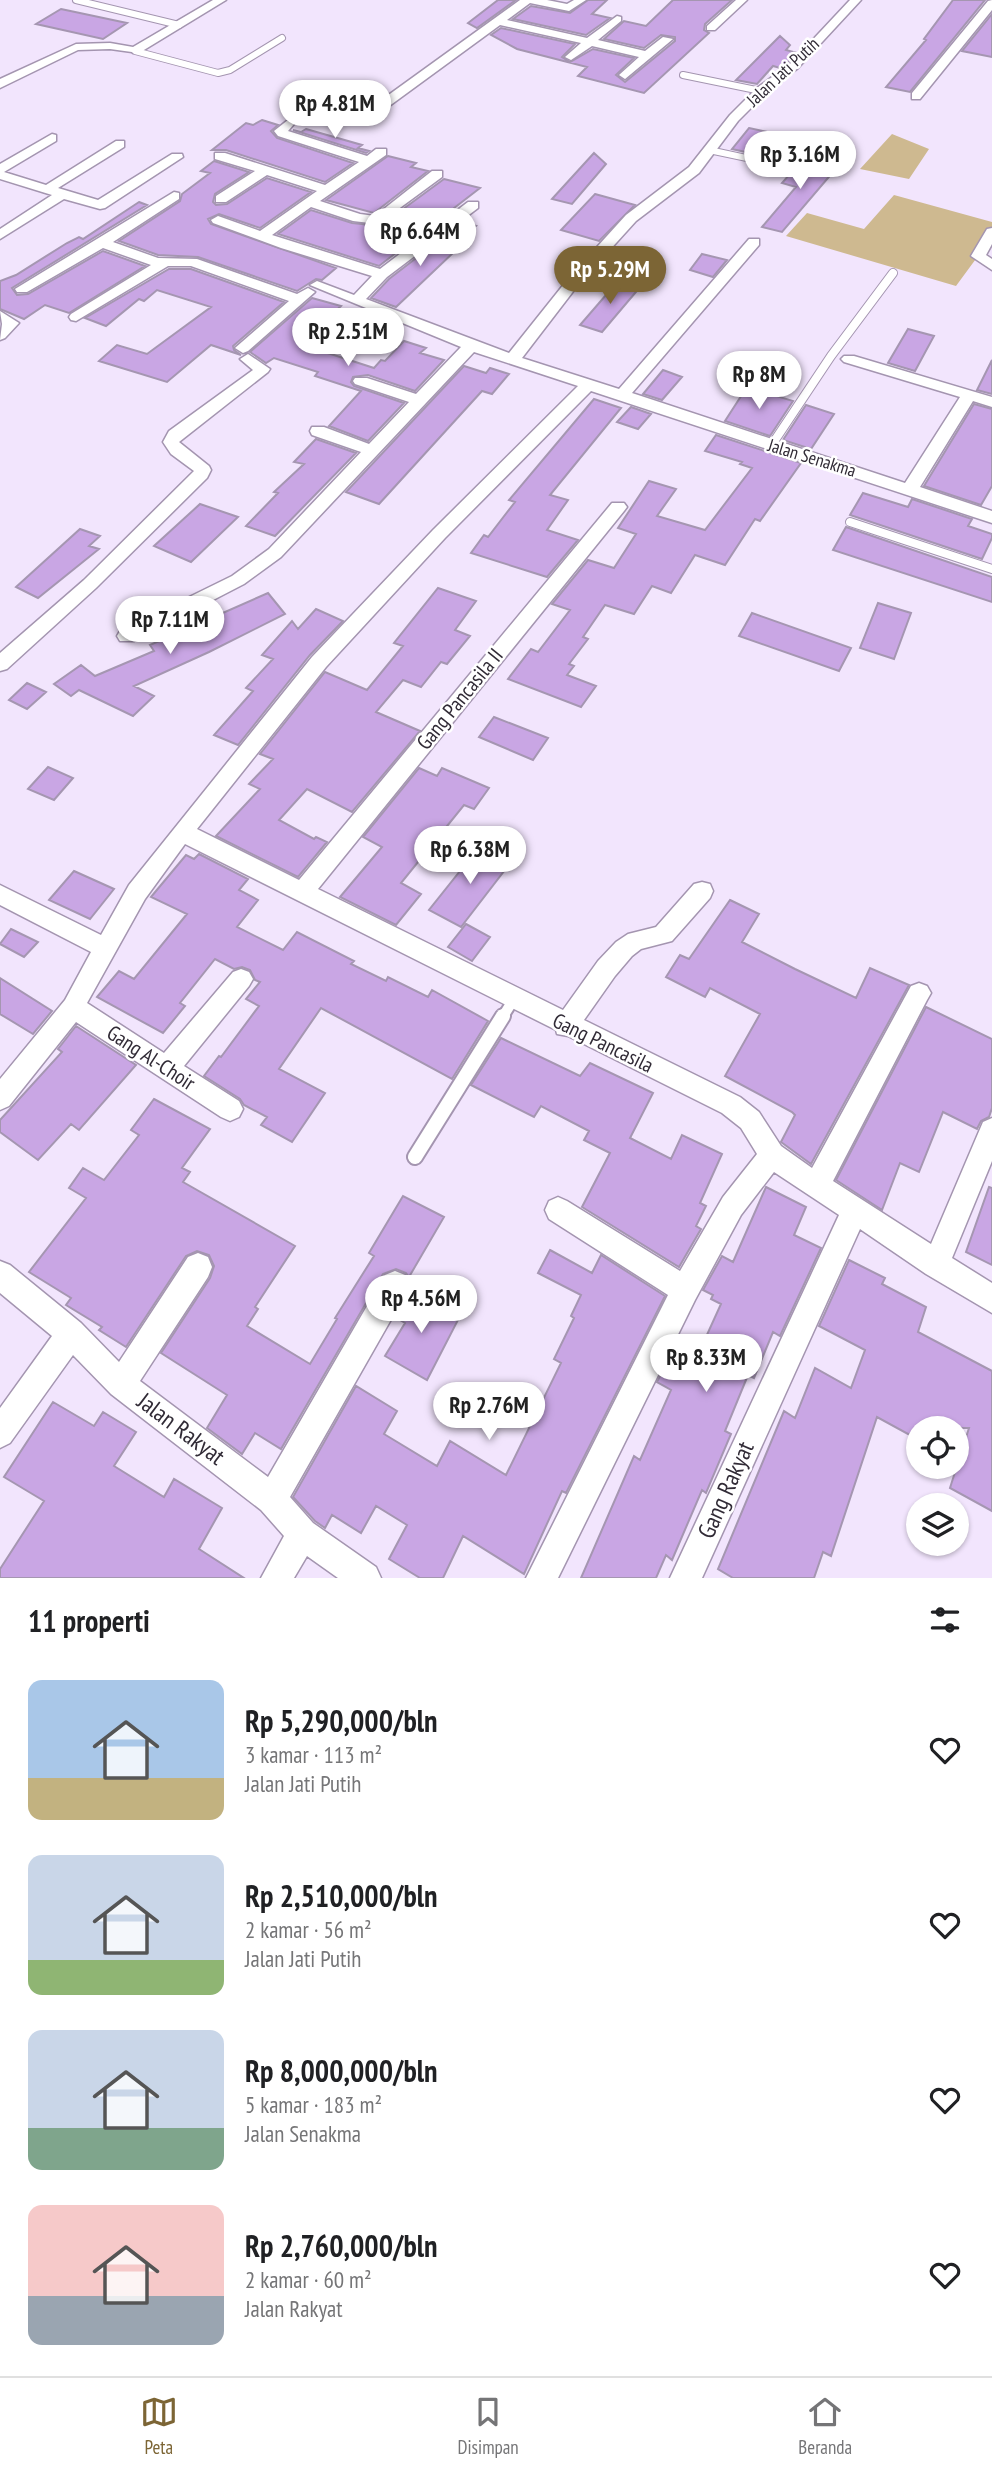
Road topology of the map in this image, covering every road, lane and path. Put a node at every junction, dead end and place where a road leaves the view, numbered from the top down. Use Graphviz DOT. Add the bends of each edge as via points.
graph roads {
  1 [pos="76,0"];
  2 [pos="221,0"];
  3 [pos="528,0"];
  4 [pos="581,0"];
  5 [pos="742,0"];
  6 [pos="856,0"];
  7 [pos="992,3"];
  8 [pos="617,19"];
  9 [pos="498,21"];
  10 [pos="179,25"];
  11 [pos="711,29"];
  12 [pos="282,38"];
  13 [pos="667,39"];
  14 [pos="589,42"];
  15 [pos="135,51"];
  16 [pos="647,55"];
  17 [pos="571,57"];
  18 [pos="625,75"];
  19 [pos="683,75"];
  20 [pos="0,83"];
  21 [pos="761,91"];
  22 [pos="916,96"];
  23 [pos="362,120"];
  24 [pos="288,124"];
  25 [pos="52,138"];
  26 [pos="120,144"];
  27 [pos="709,150"];
  28 [pos="220,156"];
  29 [pos="177,157"];
  30 [pos="769,163"];
  31 [pos="265,171"];
  32 [pos="437,174"];
  33 [pos="2,175"];
  34 [pos="327,190"];
  35 [pos="55,191"];
  36 [pos="174,197"];
  37 [pos="221,199"];
  38 [pos="310,202"];
  39 [pos="472,205"];
  40 [pos="218,220"];
  41 [pos="992,232"];
  42 [pos="0,235"];
  43 [pos="261,236"];
  44 [pos="754,242"];
  45 [pos="102,243"];
  46 [pos="163,263"];
  47 [pos="344,264"];
  48 [pos="992,266"];
  49 [pos="893,273"];
  50 [pos="382,274"];
  51 [pos="317,285"];
  52 [pos="22,289"];
  53 [pos="299,299"];
  54 [pos="356,301"];
  55 [pos="0,315"];
  56 [pos="76,317"];
  57 [pos="0,335"];
  58 [pos="471,346"];
  59 [pos="849,359"];
  60 [pos="512,360"];
  61 [pos="360,381"];
  62 [pos="589,384"];
  63 [pos="623,394"];
  64 [pos="969,395"];
  65 [pos="418,400"];
  66 [pos="992,402"];
  67 [pos="318,431"];
  68 [pos="771,446"];
  69 [pos="371,450"];
  70 [pos="911,489"];
  71 [pos="618,507"];
  72 [pos="992,517"];
  73 [pos="850,522"];
  74 [pos="992,569"];
  75 [pos="127,636"];
  76 [pos="0,664"];
  77 [pos="182,832"];
  78 [pos="702,891"];
  79 [pos="302,892"];
  80 [pos="0,894"];
  81 [pos="106,948"];
  82 [pos="241,979"];
  83 [pos="919,993"];
  84 [pos="514,999"];
  85 [pos="73,1007"];
  86 [pos="566,1026"];
  87 [pos="166,1069"];
  88 [pos="0,1098"];
  89 [pos="230,1109"];
  90 [pos="992,1130"];
  91 [pos="772,1155"];
  92 [pos="415,1157"];
  93 [pos="816,1186"];
  94 [pos="558,1210"];
  95 [pos="855,1212"];
  96 [pos="936,1264"];
  97 [pos="198,1267"];
  98 [pos="0,1276"];
  99 [pos="395,1285"];
  100 [pos="685,1290"];
  101 [pos="992,1299"];
  102 [pos="71,1333"];
  103 [pos="121,1384"];
  104 [pos="0,1433"];
  105 [pos="272,1499"];
  106 [pos="302,1534"];
  107 [pos="277,1578"];
  108 [pos="365,1578"];
  109 [pos="542,1578"];
  110 [pos="686,1578"];
  1 -- 10 [label="lane"];
  2 -- 10 [label="street"];
  3 -- 4 [label="street" via="569,8"];
  3 -- 9 [label="street"];
  5 -- 11 [label="street"];
  6 -- 21 [label="street, Jalan Jati Putih" via="794,66"];
  7 -- 22 [label="street"];
  8 -- 14 [label="street"];
  9 -- 14 [label="street"];
  9 -- 23 [label="street"];
  10 -- 15 [label="street"];
  12 -- 15 [label="lane" via="230,70 218,72"];
  13 -- 16 [label="street"];
  14 -- 16 [label="street"];
  14 -- 17 [label="street"];
  15 -- 20 [label="street" via="76,47"];
  16 -- 18 [label="street"];
  19 -- 21 [label="lane"];
  21 -- 27 [label="street, Jalan Jati Putih"];
  24 -- 34 [label="street" via="282,133 375,157"];
  25 -- 33 [label="street"];
  26 -- 35 [label="street"];
  27 -- 30 [label="lane"];
  27 -- 60 [label="street, Jalan Jati Putih" via="694,170 631,218"];
  28 -- 31 [label="street"];
  29 -- 35 [label="street" via="100,205"];
  31 -- 34 [label="street"];
  31 -- 37 [label="street"];
  32 -- 38 [label="street" via="378,220"];
  33 -- 35 [label="street"];
  34 -- 38 [label="street"];
  35 -- 42 [label="street"];
  36 -- 45 [label="street"];
  38 -- 43 [label="street"];
  39 -- 50 [label="street"];
  40 -- 43 [label="street"];
  41 -- 48 [label="street" via="978,256"];
  43 -- 47 [label="street"];
  44 -- 63 [label="street"];
  45 -- 46 [label="street"];
  45 -- 52 [label="street"];
  46 -- 53 [label="street" via="192,262"];
  46 -- 56 [label="street"];
  47 -- 50 [label="street"];
  47 -- 51 [label="street"];
  49 -- 68 [label="lane"];
  50 -- 54 [label="street"];
  51 -- 53 [label="street"];
  51 -- 54 [label="street, Jalan Senakma"];
  53 -- 76 [label="street" via="245,354 262,369 171,442 199,465 201,474 90,584"];
  54 -- 58 [label="street, Jalan Senakma"];
  55 -- 57 [label="street" via="11,323"];
  58 -- 60 [label="street, Jalan Senakma"];
  58 -- 65 [label="street"];
  59 -- 64 [label="street"];
  60 -- 62 [label="street, Jalan Senakma"];
  61 -- 65 [label="street"];
  62 -- 63 [label="street, Jalan Senakma"];
  62 -- 77 [label="street" via="319,663"];
  63 -- 68 [label="street, Jalan Senakma"];
  64 -- 66 [label="street"];
  64 -- 70 [label="street"];
  65 -- 69 [label="street"];
  67 -- 69 [label="street"];
  68 -- 70 [label="street, Jalan Senakma"];
  69 -- 75 [label="street" via="275,553 251,572"];
  70 -- 72 [label="street, Jalan Senakma"];
  71 -- 79 [label="street, Gang Pancasila II"];
  73 -- 74 [label="lane"];
  77 -- 79 [label="street, Gang Pancasila"];
  77 -- 81 [label="street" via="137,892"];
  78 -- 86 [label="street" via="664,934 638,940 622,950"];
  79 -- 84 [label="street, Gang Pancasila"];
  80 -- 81 [label="street"];
  81 -- 85 [label="street"];
  82 -- 87 [label="street"];
  83 -- 93 [label="street"];
  84 -- 86 [label="street, Gang Pancasila"];
  84 -- 92 [label="lane"];
  85 -- 87 [label="street, Gang Al-Choir"];
  85 -- 88 [label="street"];
  86 -- 91 [label="street, Gang Pancasila" via="731,1105 750,1120"];
  87 -- 89 [label="street, Gang Al-Choir"];
  90 -- 96 [label="street"];
  91 -- 93 [label="street, Gang Pancasila"];
  91 -- 100 [label="street" via="732,1206"];
  93 -- 95 [label="street, Gang Pancasila"];
  94 -- 100 [label="street"];
  95 -- 96 [label="street, Gang Pancasila"];
  95 -- 110 [label="street, Gang Rakyat"];
  96 -- 101 [label="street, Gang Pancasila"];
  97 -- 103 [label="street"];
  98 -- 102 [label="street, Jalan Rakyat"];
  99 -- 105 [label="street"];
  100 -- 109 [label="street"];
  102 -- 103 [label="street, Jalan Rakyat"];
  102 -- 104 [label="street"];
  103 -- 105 [label="street, Jalan Rakyat"];
  105 -- 106 [label="street, Jalan Rakyat"];
  106 -- 107 [label="street"];
  106 -- 108 [label="street, Jalan Rakyat"];
}
